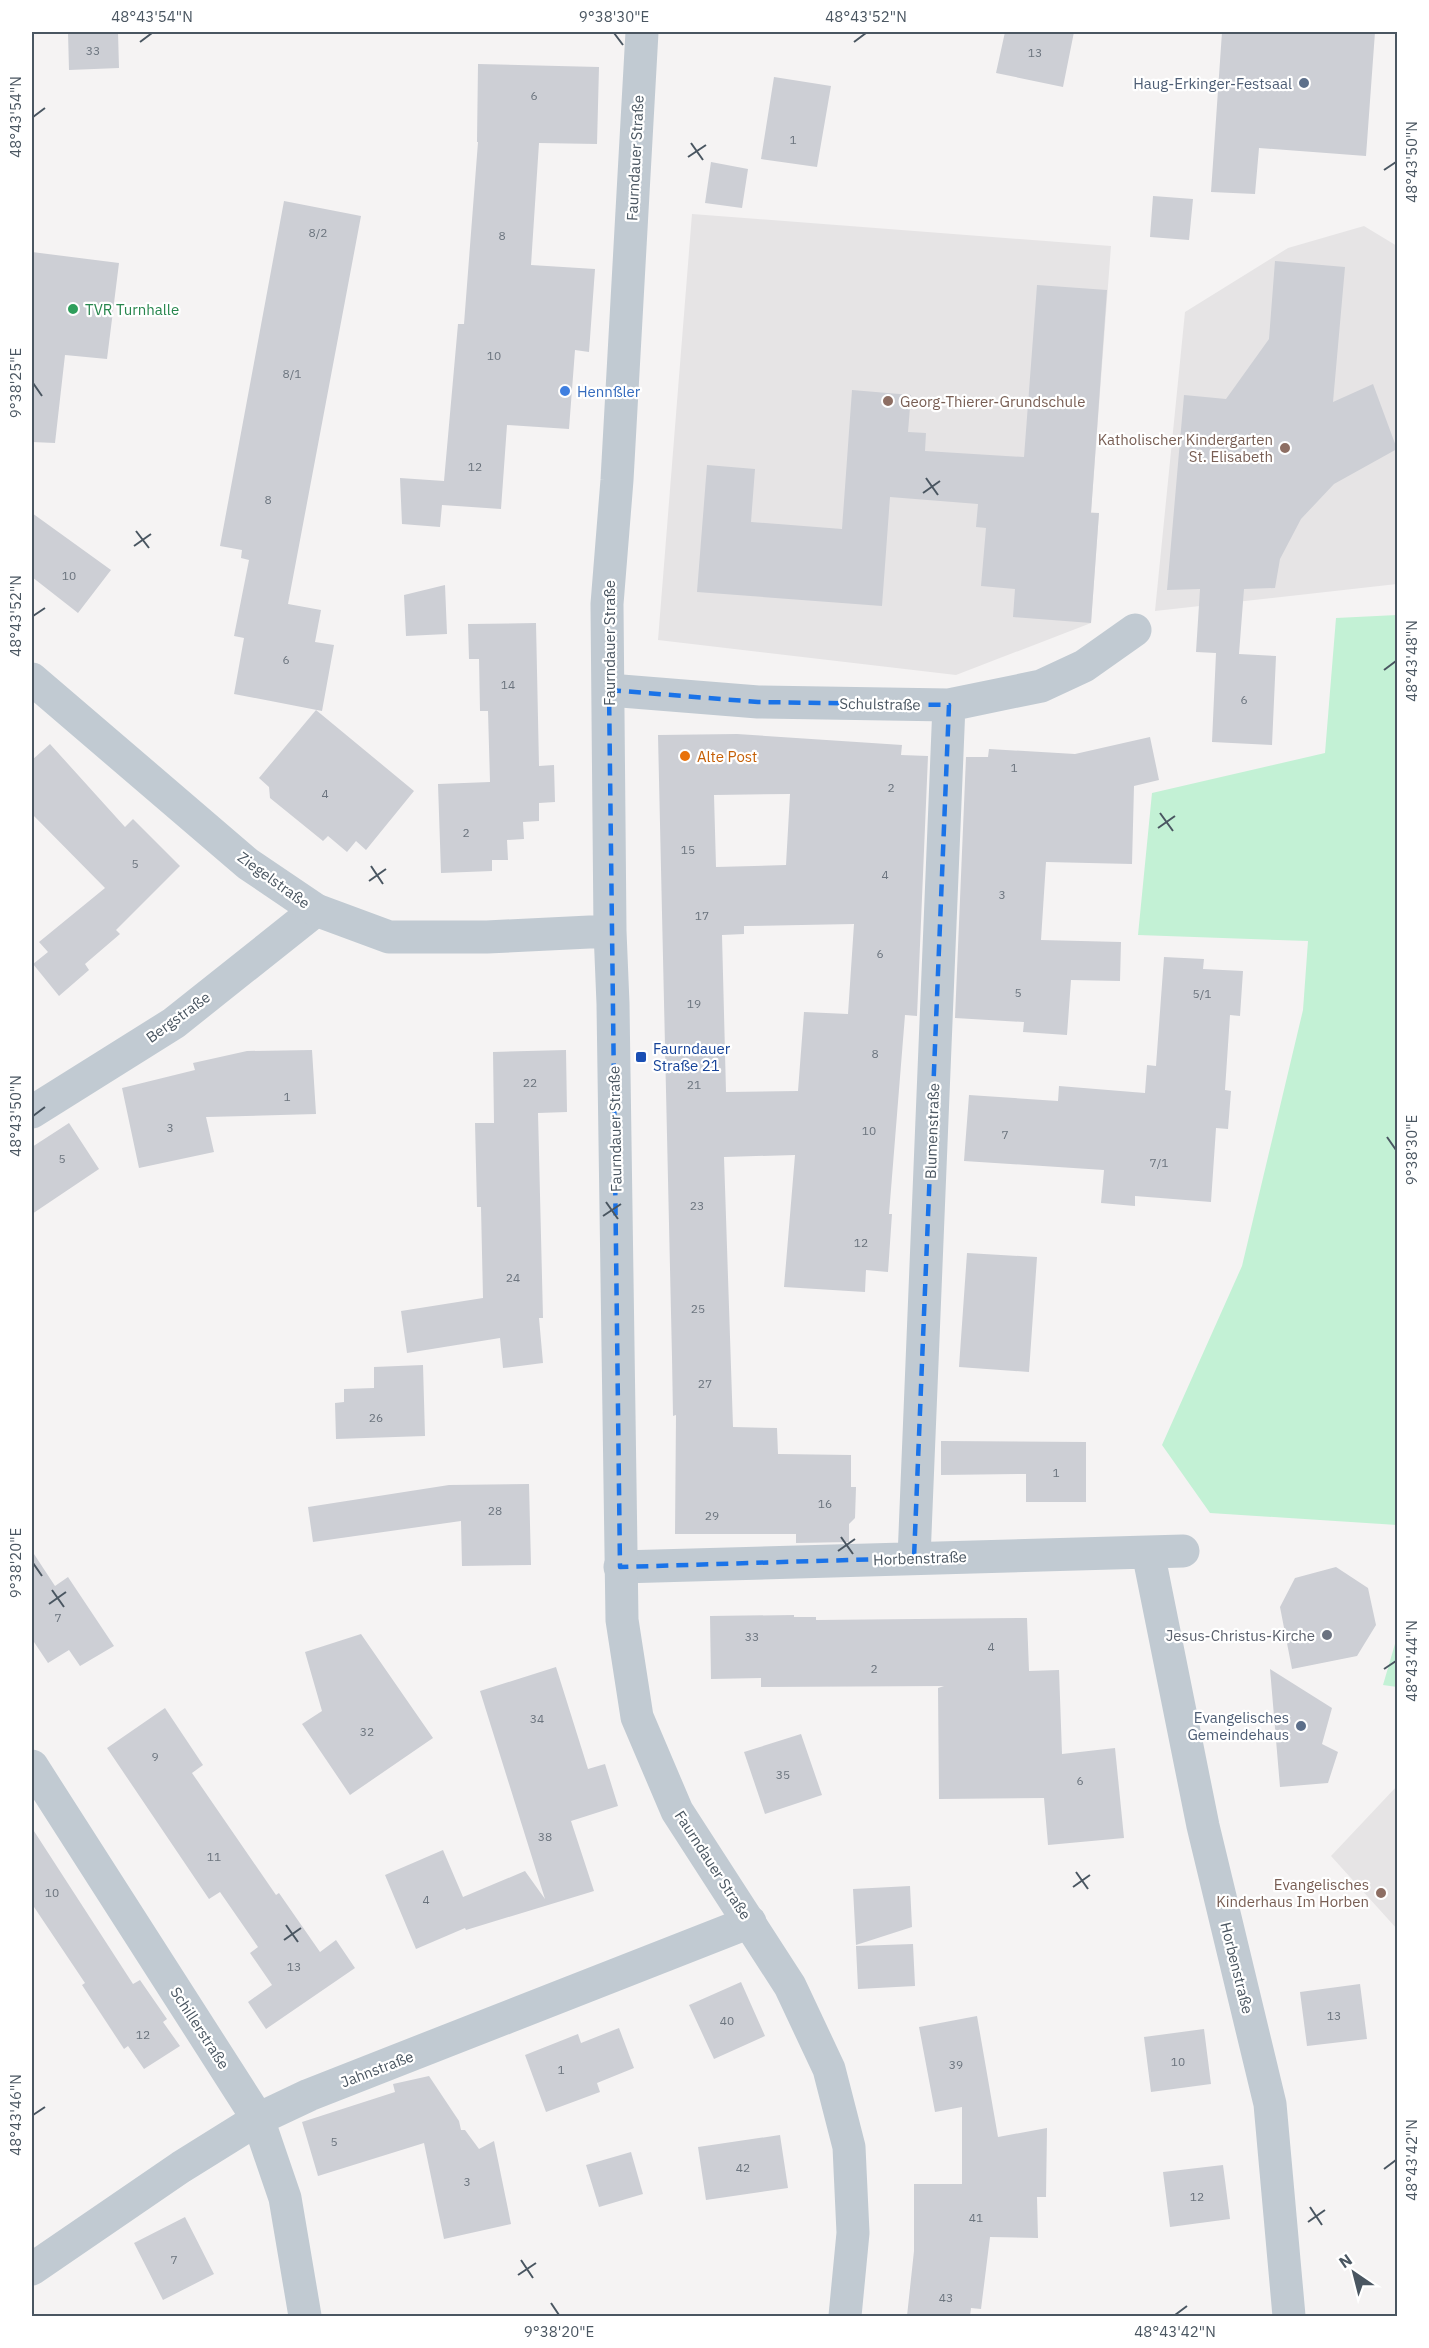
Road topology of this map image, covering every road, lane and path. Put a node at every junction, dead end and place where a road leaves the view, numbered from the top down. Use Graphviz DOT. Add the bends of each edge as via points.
graph roads {
  1 [pos="642,32"];
  2 [pos="1135,630"];
  3 [pos="32,679"];
  4 [pos="609,690"];
  5 [pos="949,705"];
  6 [pos="316,910"];
  7 [pos="610,931"];
  8 [pos="32,1112"];
  9 [pos="1183,1551"];
  10 [pos="1148,1552"];
  11 [pos="914,1558"];
  12 [pos="620,1567"];
  13 [pos="32,1766"];
  14 [pos="750,1922"];
  15 [pos="258,2119"];
  16 [pos="32,2269"];
  17 [pos="305,2316"];
  18 [pos="845,2316"];
  19 [pos="1289,2316"];
  1 -- 4 [label="street, Faurndauer Straße" via="608,579"];
  2 -- 5 [label="street, Schulstraße" via="1084,666 1041,686"];
  3 -- 6 [label="street, Ziegelstraße" via="248,864"];
  4 -- 5 [label="street, Schulstraße" via="758,702"];
  4 -- 7 [label="street, Faurndauer Straße"];
  5 -- 11 [label="street, Blumenstraße"];
  6 -- 7 [label="street, Ziegelstraße" via="389,937"];
  6 -- 8 [label="street, Bergstraße" via="174,1023"];
  7 -- 12 [label="street, Faurndauer Straße"];
  9 -- 10 [label="street, Horbenstraße"];
  10 -- 11 [label="street, Horbenstraße"];
  10 -- 19 [label="street, Horbenstraße" via="1203,1826 1270,2104"];
  11 -- 12 [label="street, Horbenstraße"];
  12 -- 14 [label="street, Faurndauer Straße" via="622,1620 637,1717 677,1811"];
  13 -- 15 [label="street, Schillerstraße"];
  14 -- 15 [label="street, Jahnstraße" via="309,2095"];
  14 -- 18 [label="street, Faurndauer Straße" via="790,1986 829,2069 849,2146 853,2233"];
  15 -- 16 [label="street, Jahnstraße" via="138,2194"];
  15 -- 17 [label="street, Schillerstraße" via="285,2198"];
}
